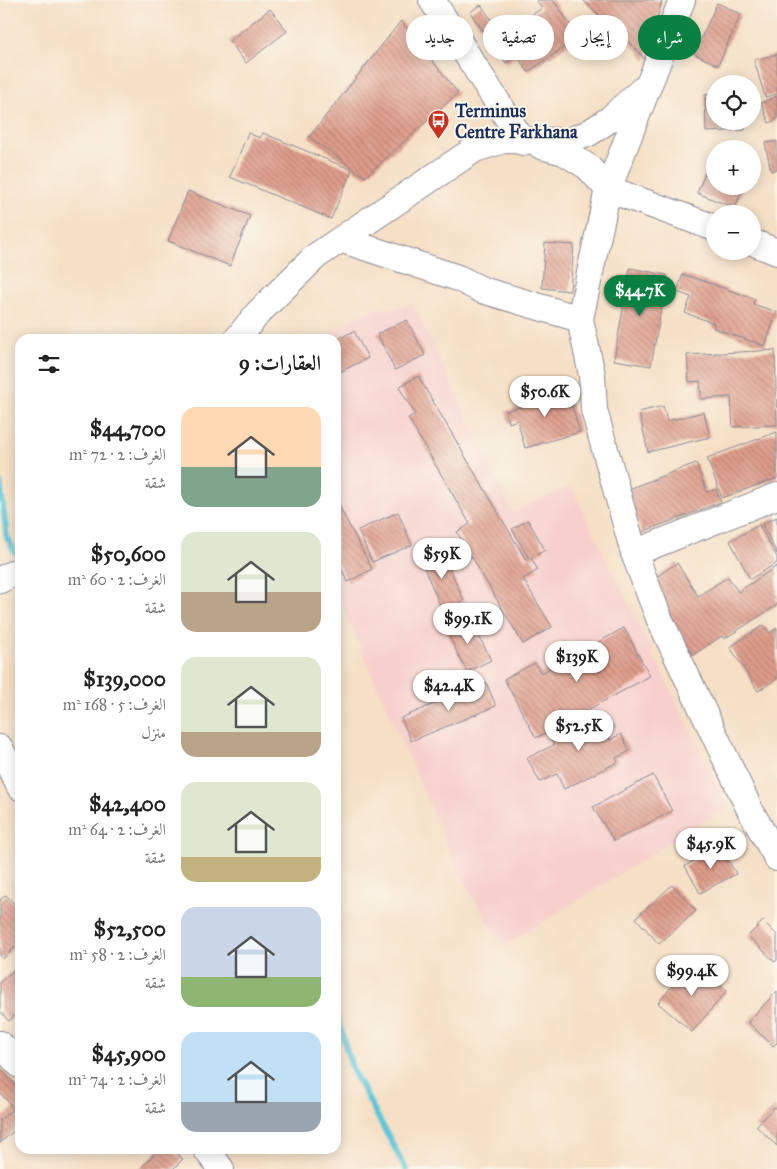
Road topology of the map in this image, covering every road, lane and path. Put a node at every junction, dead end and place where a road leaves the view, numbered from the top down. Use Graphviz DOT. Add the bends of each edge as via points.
graph roads {
  1 [pos="432,0"];
  2 [pos="682,0"];
  3 [pos="648,84"];
  4 [pos="523,142"];
  5 [pos="608,189"];
  6 [pos="706,225"];
  7 [pos="343,240"];
  8 [pos="761,246"];
  9 [pos="777,252"];
  10 [pos="580,319"];
  11 [pos="241,334"];
  12 [pos="777,496"];
  13 [pos="634,553"];
  14 [pos="15,572"];
  15 [pos="0,580"];
  16 [pos="0,748"];
  17 [pos="15,778"];
  18 [pos="777,858"];
  19 [pos="0,1044"];
  20 [pos="15,1060"];
  21 [pos="210,1154"];
  22 [pos="221,1169"];
  1 -- 4 [label="street"];
  2 -- 3 [label="street"];
  3 -- 4 [label="street" via="628,105 589,133 569,141"];
  3 -- 5 [label="street"];
  4 -- 5 [label="street" via="564,152 588,167"];
  4 -- 7 [label="street" via="504,140 474,149"];
  5 -- 6 [label="street"];
  5 -- 10 [label="street"];
  7 -- 10 [label="street" via="458,278 505,298"];
  7 -- 11 [label="street" via="316,256 288,281"];
  8 -- 9 [label="street"];
  10 -- 13 [label="street" via="592,374 594,410"];
  12 -- 13 [label="street"];
  13 -- 18 [label="street" via="658,618 750,810"];
  14 -- 15 [label="street"];
  16 -- 17 [label="street"];
  19 -- 20 [label="street"];
  21 -- 22 [label="street"];
}
